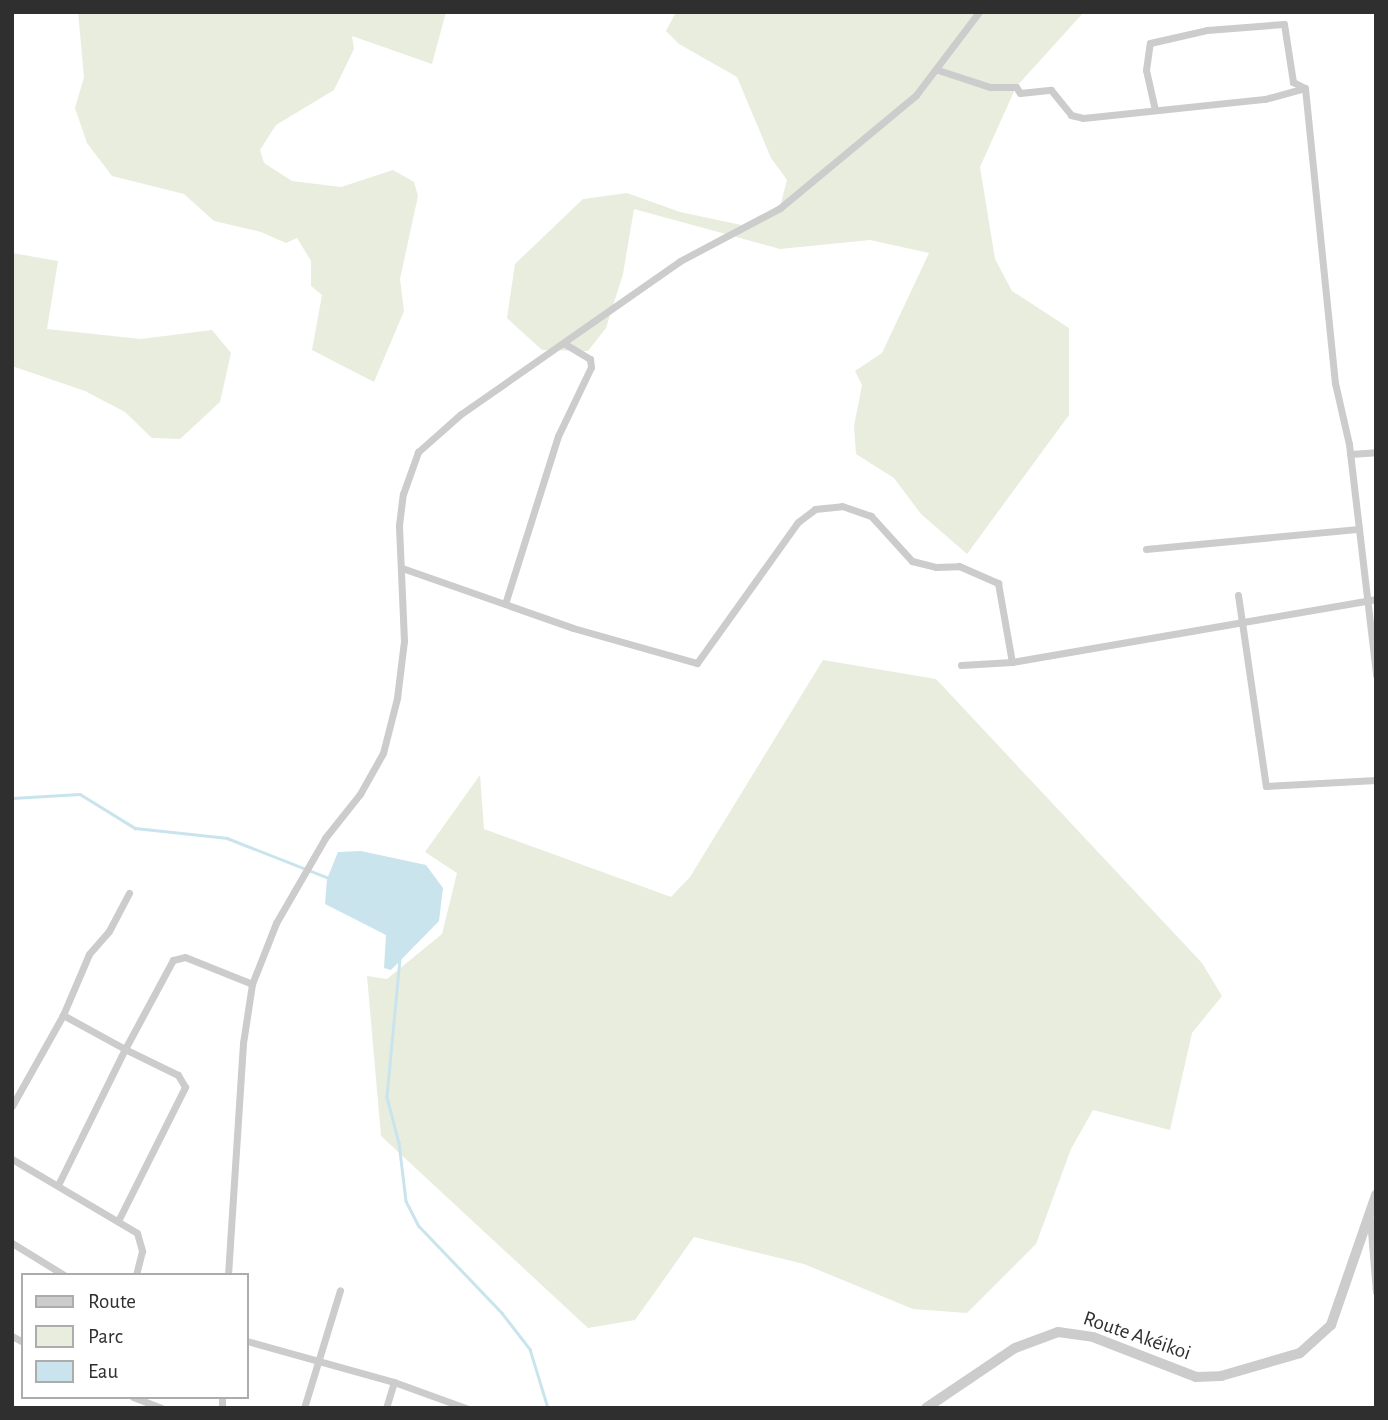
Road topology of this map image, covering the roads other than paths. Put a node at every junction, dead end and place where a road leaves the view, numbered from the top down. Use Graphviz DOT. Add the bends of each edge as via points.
graph roads {
  1 [pos="979,12"];
  2 [pos="938,71"];
  3 [pos="1305,88"];
  4 [pos="1154,110"];
  5 [pos="563,343"];
  6 [pos="1376,452"];
  7 [pos="1350,454"];
  8 [pos="1359,529"];
  9 [pos="1146,549"];
  10 [pos="402,568"];
  11 [pos="1238,595"];
  12 [pos="1372,600"];
  13 [pos="505,604"];
  14 [pos="1241,621"];
  15 [pos="1012,662"];
  16 [pos="961,665"];
  17 [pos="1376,675"];
  18 [pos="1376,780"];
  19 [pos="129,893"];
  20 [pos="252,984"];
  21 [pos="63,1015"];
  22 [pos="125,1049"];
  23 [pos="12,1106"];
  24 [pos="12,1159"];
  25 [pos="58,1185"];
  26 [pos="1376,1195"];
  27 [pos="1369,1211"];
  28 [pos="118,1221"];
  29 [pos="12,1243"];
  30 [pos="61,1273"];
  31 [pos="136,1273"];
  32 [pos="228,1273"];
  33 [pos="340,1290"];
  34 [pos="1376,1292"];
  35 [pos="248,1341"];
  36 [pos="318,1359"];
  37 [pos="394,1382"];
  38 [pos="138,1399"];
  39 [pos="161,1408"];
  40 [pos="304,1408"];
  41 [pos="386,1408"];
  42 [pos="466,1408"];
  43 [pos="926,1408"];
  1 -- 2 [label="street"];
  2 -- 4 [label="street" via="990,88 1016,87 1020,93 1051,90 1076,117"];
  2 -- 5 [label="street" via="780,208 680,261"];
  3 -- 4 [label="street" via="1265,99"];
  3 -- 4 [label="street" via="1293,82 1284,24 1207,30 1156,40 1147,48"];
  3 -- 7 [label="street" via="1335,383"];
  5 -- 10 [label="street" via="443,428 418,452 403,494"];
  5 -- 13 [label="street" via="590,359 591,367 558,436"];
  6 -- 7 [label="street"];
  7 -- 8 [label="street"];
  8 -- 9 [label="street"];
  8 -- 12 [label="street"];
  10 -- 13 [label="street"];
  10 -- 20 [label="street" via="404,640 397,698 383,753 360,794 325,838 283,911"];
  11 -- 14 [label="street"];
  12 -- 14 [label="street"];
  12 -- 17 [label="street"];
  13 -- 15 [label="street" via="697,663 798,522 815,509 842,506 871,516 912,561 936,568 959,566 999,583"];
  14 -- 15 [label="street"];
  14 -- 18 [label="street" via="1266,786"];
  15 -- 16 [label="street"];
  19 -- 21 [label="street" via="109,931 89,954"];
  20 -- 22 [label="street" via="178,957"];
  20 -- 32 [label="street" via="243,1043"];
  21 -- 22 [label="street"];
  21 -- 23 [label="street"];
  22 -- 25 [label="street"];
  22 -- 28 [label="street" via="178,1074 185,1087"];
  24 -- 25 [label="street"];
  25 -- 28 [label="street"];
  26 -- 27 [label="street, Route Akéikoi"];
  27 -- 34 [label="street"];
  27 -- 43 [label="street, Route Akéikoi" via="1331,1325 1300,1353 1221,1376 1196,1377 1093,1337 1058,1332 1015,1349"];
  28 -- 31 [label="street" via="141,1241"];
  29 -- 30 [label="street"];
  33 -- 36 [label="street"];
  35 -- 36 [label="street"];
  36 -- 37 [label="street"];
  36 -- 40 [label="street"];
  37 -- 41 [label="street"];
  37 -- 42 [label="street"];
  38 -- 39 [label="street"];
}
